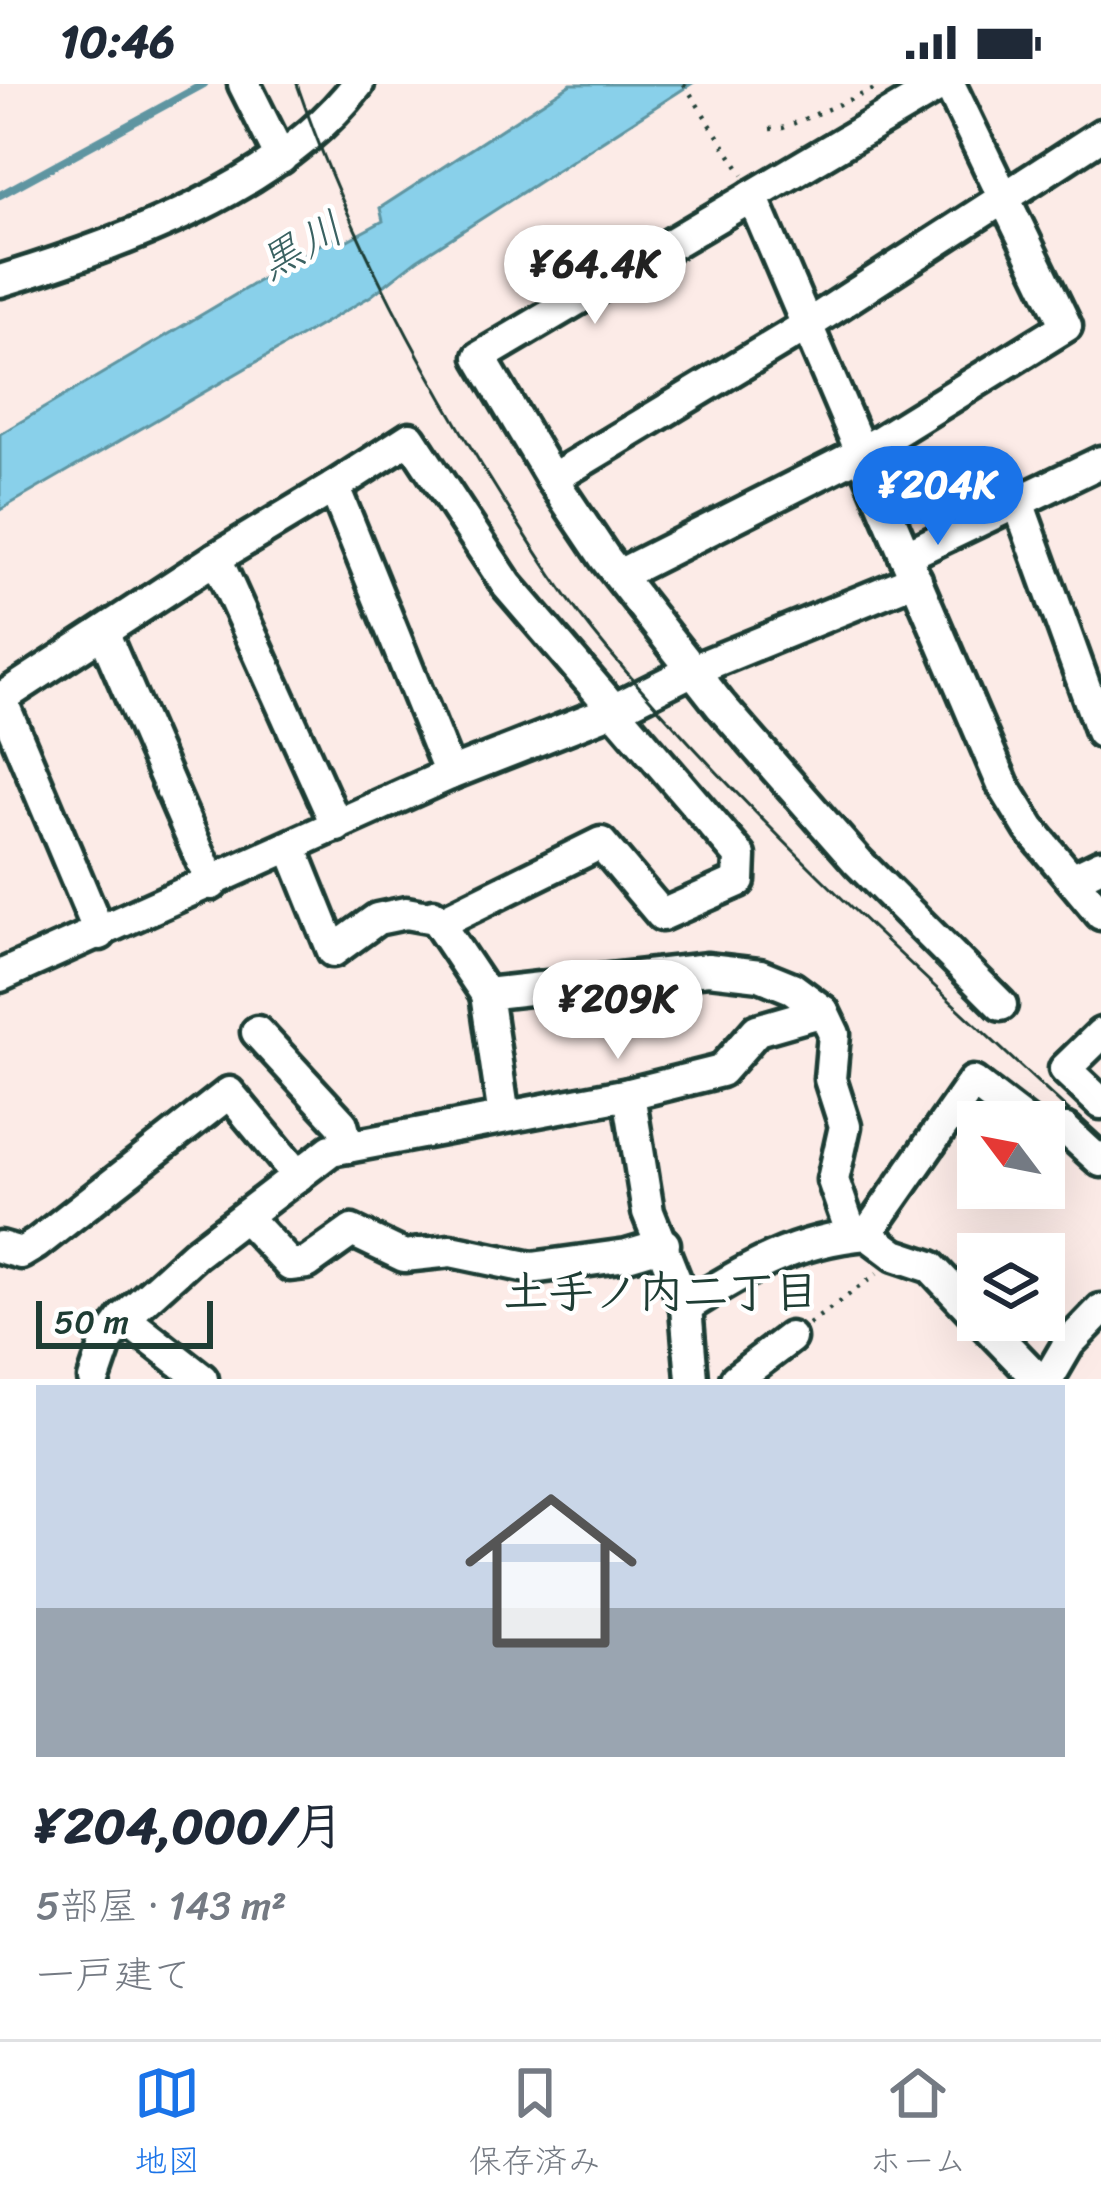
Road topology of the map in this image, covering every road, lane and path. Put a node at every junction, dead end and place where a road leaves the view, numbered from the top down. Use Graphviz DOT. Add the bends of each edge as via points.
graph roads {
  1 [pos="244,84"];
  2 [pos="358,84"];
  3 [pos="684,84"];
  4 [pos="887,84"];
  5 [pos="946,84"];
  6 [pos="770,129"];
  7 [pos="1101,135"];
  8 [pos="730,154"];
  9 [pos="281,158"];
  10 [pos="1006,195"];
  11 [pos="752,196"];
  12 [pos="0,271"];
  13 [pos="0,280"];
  14 [pos="809,324"];
  15 [pos="861,453"];
  16 [pos="1101,462"];
  17 [pos="552,479"];
  18 [pos="334,487"];
  19 [pos="1018,502"];
  20 [pos="216,558"];
  21 [pos="911,568"];
  22 [pos="619,575"];
  23 [pos="104,634"];
  24 [pos="693,670"];
  25 [pos="1,699"];
  26 [pos="614,710"];
  27 [pos="1101,732"];
  28 [pos="450,774"];
  29 [pos="337,826"];
  30 [pos="291,847"];
  31 [pos="1101,865"];
  32 [pos="1072,879"];
  33 [pos="212,884"];
  34 [pos="1101,914"];
  35 [pos="434,915"];
  36 [pos="100,934"];
  37 [pos="0,976"];
  38 [pos="486,994"];
  39 [pos="1001,1005"];
  40 [pos="823,1011"];
  41 [pos="257,1032"];
  42 [pos="1101,1034"];
  43 [pos="629,1094"];
  44 [pos="959,1101"];
  45 [pos="997,1101"];
  46 [pos="957,1103"];
  47 [pos="1101,1103"];
  48 [pos="504,1117"];
  49 [pos="1065,1130"];
  50 [pos="348,1147"];
  51 [pos="1101,1161"];
  52 [pos="298,1176"];
  53 [pos="246,1218"];
  54 [pos="859,1235"];
  55 [pos="664,1244"];
  56 [pos="0,1247"];
  57 [pos="895,1255"];
  58 [pos="957,1295"];
  59 [pos="686,1306"];
  60 [pos="1101,1310"];
  61 [pos="124,1318"];
  62 [pos="790,1338"];
  63 [pos="1001,1341"];
  64 [pos="94,1379"];
  65 [pos="202,1379"];
  66 [pos="692,1379"];
  67 [pos="736,1379"];
  68 [pos="1038,1379"];
  69 [pos="1048,1379"];
  1 -- 9 [label="street"];
  2 -- 9 [label="street"];
  3 -- 8 [label="path"];
  4 -- 6 [label="path"];
  5 -- 10 [label="street"];
  5 -- 11 [label="street"];
  7 -- 10 [label="street"];
  9 -- 13 [label="street" via="136,232"];
  10 -- 14 [label="street"];
  10 -- 15 [label="street" via="1066,326"];
  11 -- 14 [label="street"];
  11 -- 17 [label="street" via="480,357"];
  12 -- 13 [label="street"];
  14 -- 15 [label="street"];
  14 -- 17 [label="street"];
  15 -- 21 [label="street"];
  15 -- 22 [label="street"];
  16 -- 19 [label="street"];
  17 -- 22 [label="street"];
  18 -- 20 [label="street"];
  18 -- 26 [label="street" via="410,438 507,585"];
  18 -- 28 [label="street"];
  19 -- 21 [label="street"];
  19 -- 27 [label="street"];
  20 -- 23 [label="street"];
  20 -- 29 [label="street"];
  21 -- 24 [label="street"];
  21 -- 32 [label="street" via="1003,785"];
  22 -- 24 [label="street"];
  23 -- 25 [label="street"];
  23 -- 33 [label="street"];
  24 -- 26 [label="street"];
  24 -- 39 [label="street" via="858,862"];
  25 -- 36 [label="street"];
  26 -- 28 [label="street"];
  26 -- 35 [label="street" via="740,856 739,881 662,915 601,843 445,920"];
  28 -- 29 [label="street"];
  29 -- 30 [label="street"];
  30 -- 33 [label="street"];
  30 -- 35 [label="street" via="333,951 377,919"];
  31 -- 32 [label="street"];
  32 -- 34 [label="street"];
  33 -- 36 [label="street"];
  35 -- 38 [label="street"];
  36 -- 37 [label="street"];
  38 -- 40 [label="street" via="708,969 760,975"];
  38 -- 48 [label="street"];
  40 -- 43 [label="street" via="757,1030 721,1071"];
  40 -- 54 [label="street" via="834,1034 830,1079 844,1126 833,1180"];
  41 -- 50 [label="street" via="342,1124"];
  42 -- 47 [label="street" via="1065,1069"];
  43 -- 48 [label="street"];
  43 -- 55 [label="street" via="648,1212"];
  44 -- 45 [label="street" via="973,1082"];
  46 -- 54 [label="street"];
  48 -- 50 [label="street"];
  49 -- 51 [label="street"];
  50 -- 52 [label="street"];
  52 -- 53 [label="street"];
  52 -- 56 [label="street" via="229,1094 36,1244 21,1253"];
  53 -- 55 [label="street" via="290,1265 308,1263 352,1231 404,1256 451,1251 532,1268"];
  53 -- 61 [label="street"];
  54 -- 57 [label="street"];
  54 -- 59 [label="street" via="759,1261"];
  55 -- 59 [label="street"];
  57 -- 58 [label="street" via="931,1267"];
  57 -- 62 [label="path"];
  59 -- 66 [label="street"];
  60 -- 69 [label="street"];
  61 -- 64 [label="street" via="106,1341"];
  61 -- 65 [label="street"];
  62 -- 67 [label="street"];
  63 -- 68 [label="street"];
}
